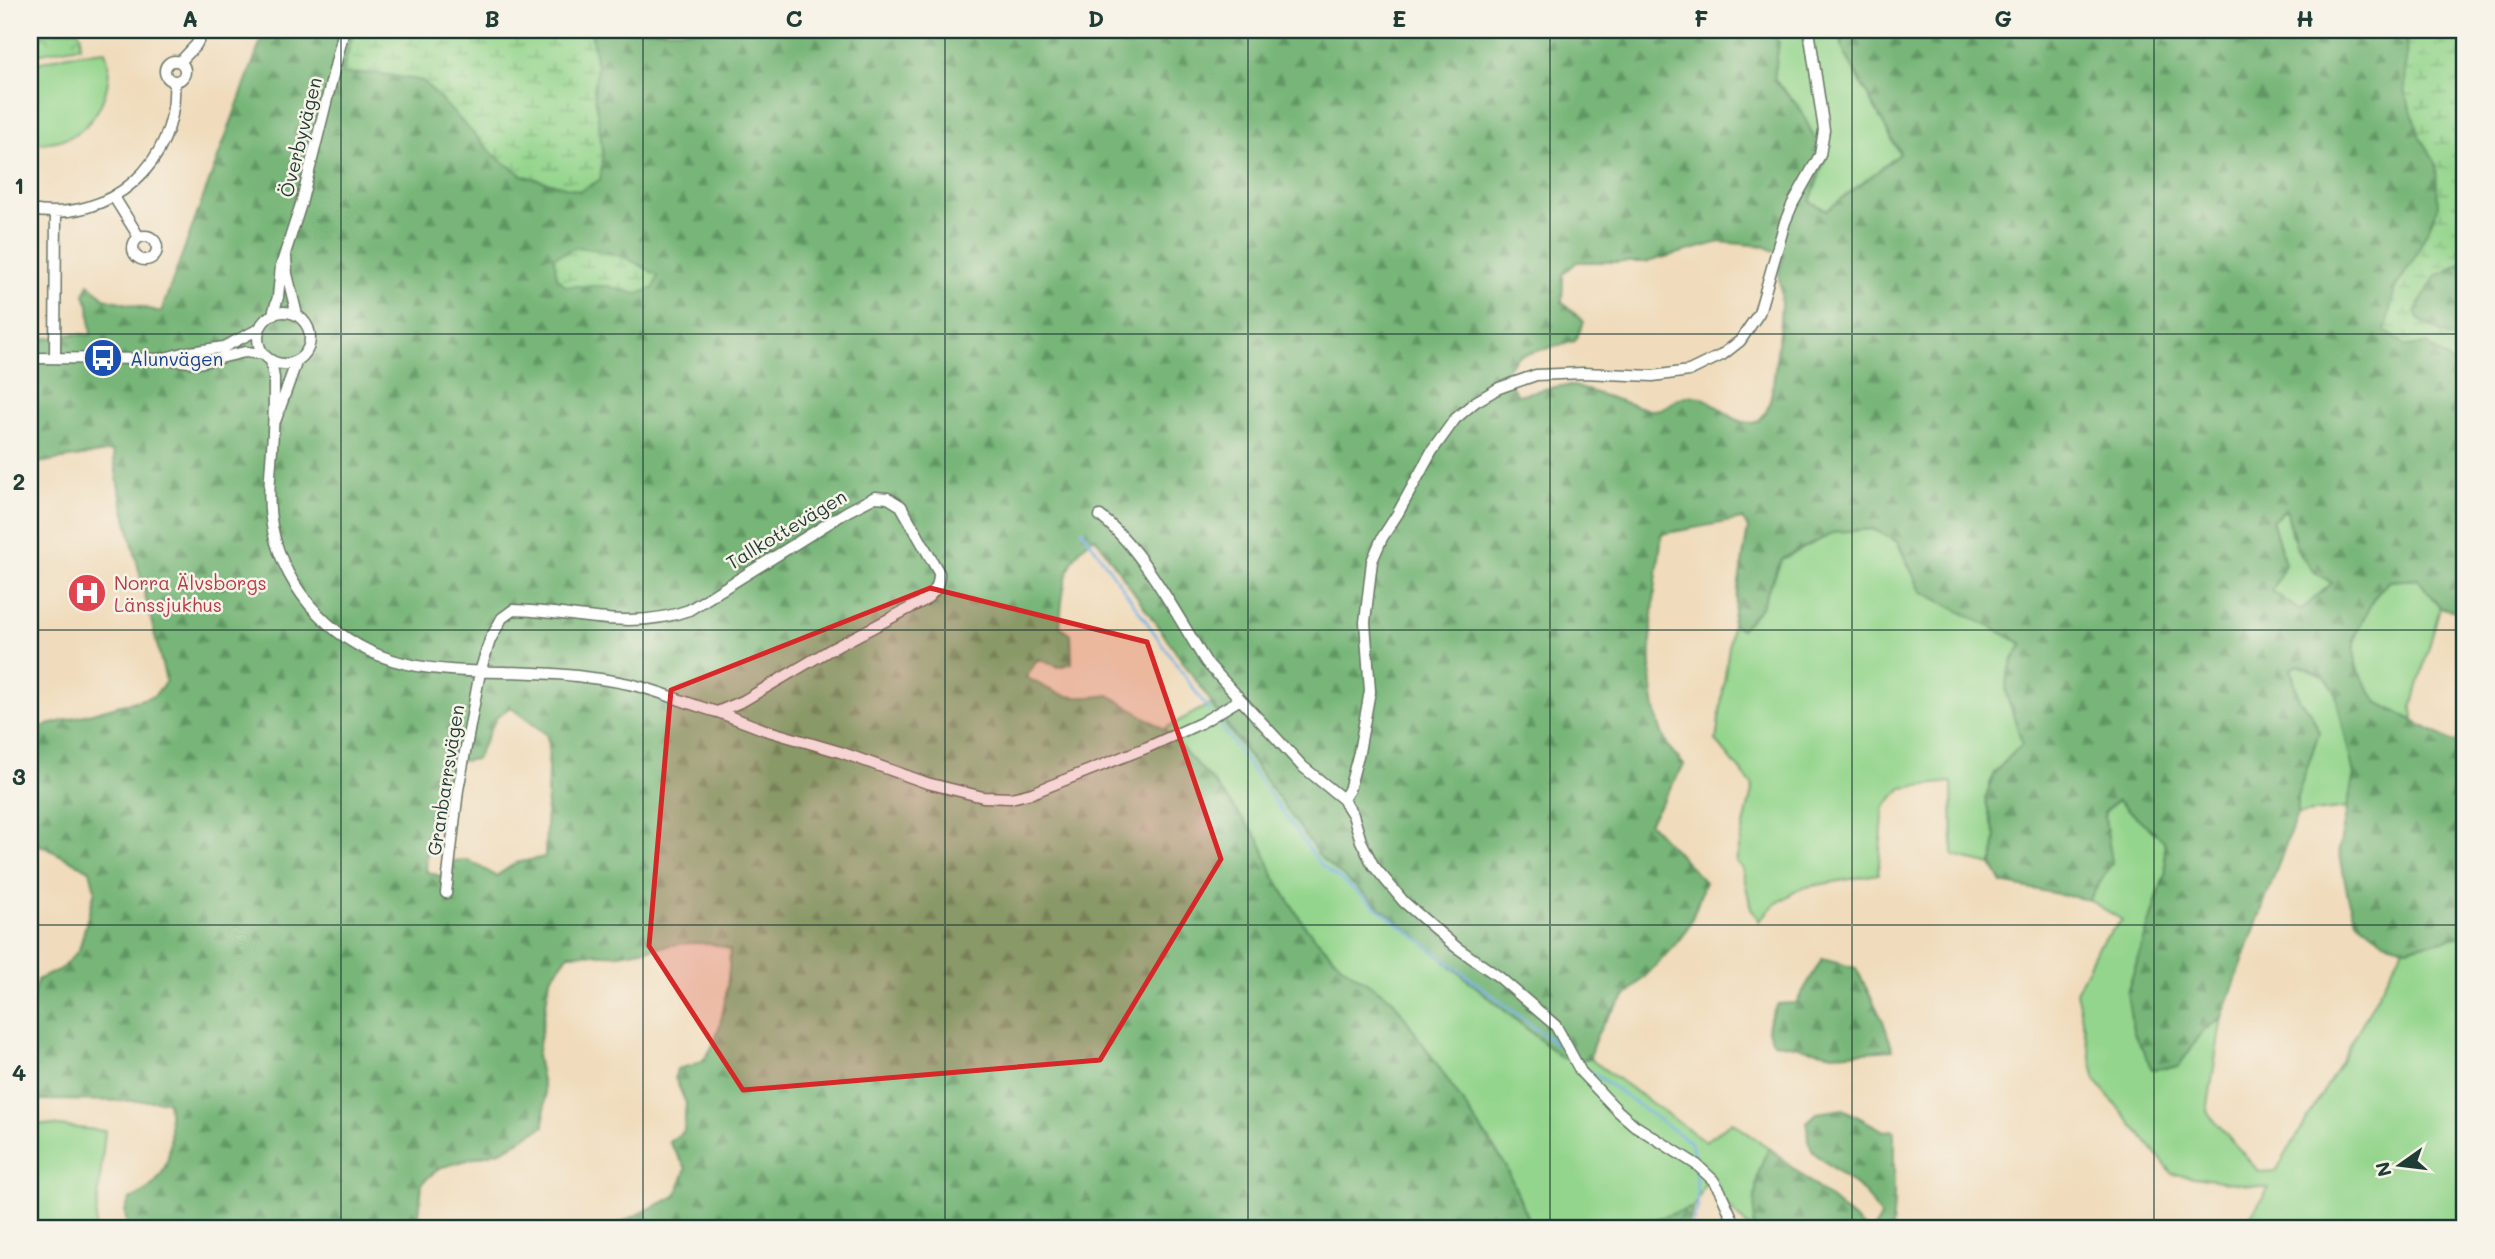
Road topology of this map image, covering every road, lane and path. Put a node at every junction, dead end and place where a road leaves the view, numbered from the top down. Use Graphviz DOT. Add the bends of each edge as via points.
graph roads {
  1 [pos="204,30"];
  2 [pos="344,30"];
  3 [pos="1809,30"];
  4 [pos="180,62"];
  5 [pos="174,82"];
  6 [pos="114,197"];
  7 [pos="30,211"];
  8 [pos="56,214"];
  9 [pos="139,237"];
  10 [pos="286,253"];
  11 [pos="273,314"];
  12 [pos="297,315"];
  13 [pos="259,329"];
  14 [pos="267,357"];
  15 [pos="30,358"];
  16 [pos="55,358"];
  17 [pos="162,359"];
  18 [pos="296,360"];
  19 [pos="273,430"];
  20 [pos="1100,516"];
  21 [pos="480,672"];
  22 [pos="1239,700"];
  23 [pos="721,711"];
  24 [pos="1343,799"];
  25 [pos="446,893"];
  26 [pos="1737,1229"];
  1 -- 4 [label="street"];
  2 -- 10 [label="street, Överbyvägen"];
  3 -- 24 [label="street" via="1824,130 1820,155 1789,213 1764,301 1749,331 1722,355 1689,371 1653,376 1560,373 1527,377 1475,402 1447,429 1372,561 1365,622 1370,691 1359,752"];
  4 -- 5 [label="street" via="185,74"];
  4 -- 5 [label="street" via="170,62 164,70"];
  5 -- 6 [label="street" via="171,121 163,142 141,176"];
  6 -- 8 [label="street"];
  6 -- 9 [label="street"];
  7 -- 8 [label="street"];
  8 -- 16 [label="street"];
  10 -- 11 [label="street, Överbyvägen"];
  10 -- 12 [label="street, Överbyvägen"];
  11 -- 12 [label="street"];
  11 -- 13 [label="street"];
  12 -- 18 [label="street" via="306,324 310,341"];
  13 -- 14 [label="street" via="258,345"];
  13 -- 17 [label="street" via="224,346"];
  14 -- 17 [label="street" via="245,352 199,363"];
  14 -- 18 [label="street" via="281,364"];
  14 -- 19 [label="street" via="274,377"];
  15 -- 16 [label="street"];
  16 -- 17 [label="street"];
  18 -- 19 [label="street"];
  19 -- 21 [label="street" via="272,526 293,582 309,604 334,630 381,658 414,667"];
  20 -- 22 [label="street" via="1136,554 1206,662"];
  21 -- 23 [label="street" via="523,670 584,677"];
  21 -- 23 [label="street, Tallkottevägen" via="490,640 502,618 513,610 619,621 671,616 875,497 901,506 939,573 936,591"];
  21 -- 25 [label="street, Granbarrsvägen" via="458,790"];
  22 -- 23 [label="street" via="1148,747 1010,798 983,797 927,783"];
  22 -- 24 [label="street" via="1303,766"];
  24 -- 26 [label="street" via="1373,865 1404,902 1541,1011 1556,1026 1581,1072 1618,1111 1713,1180"];
}
